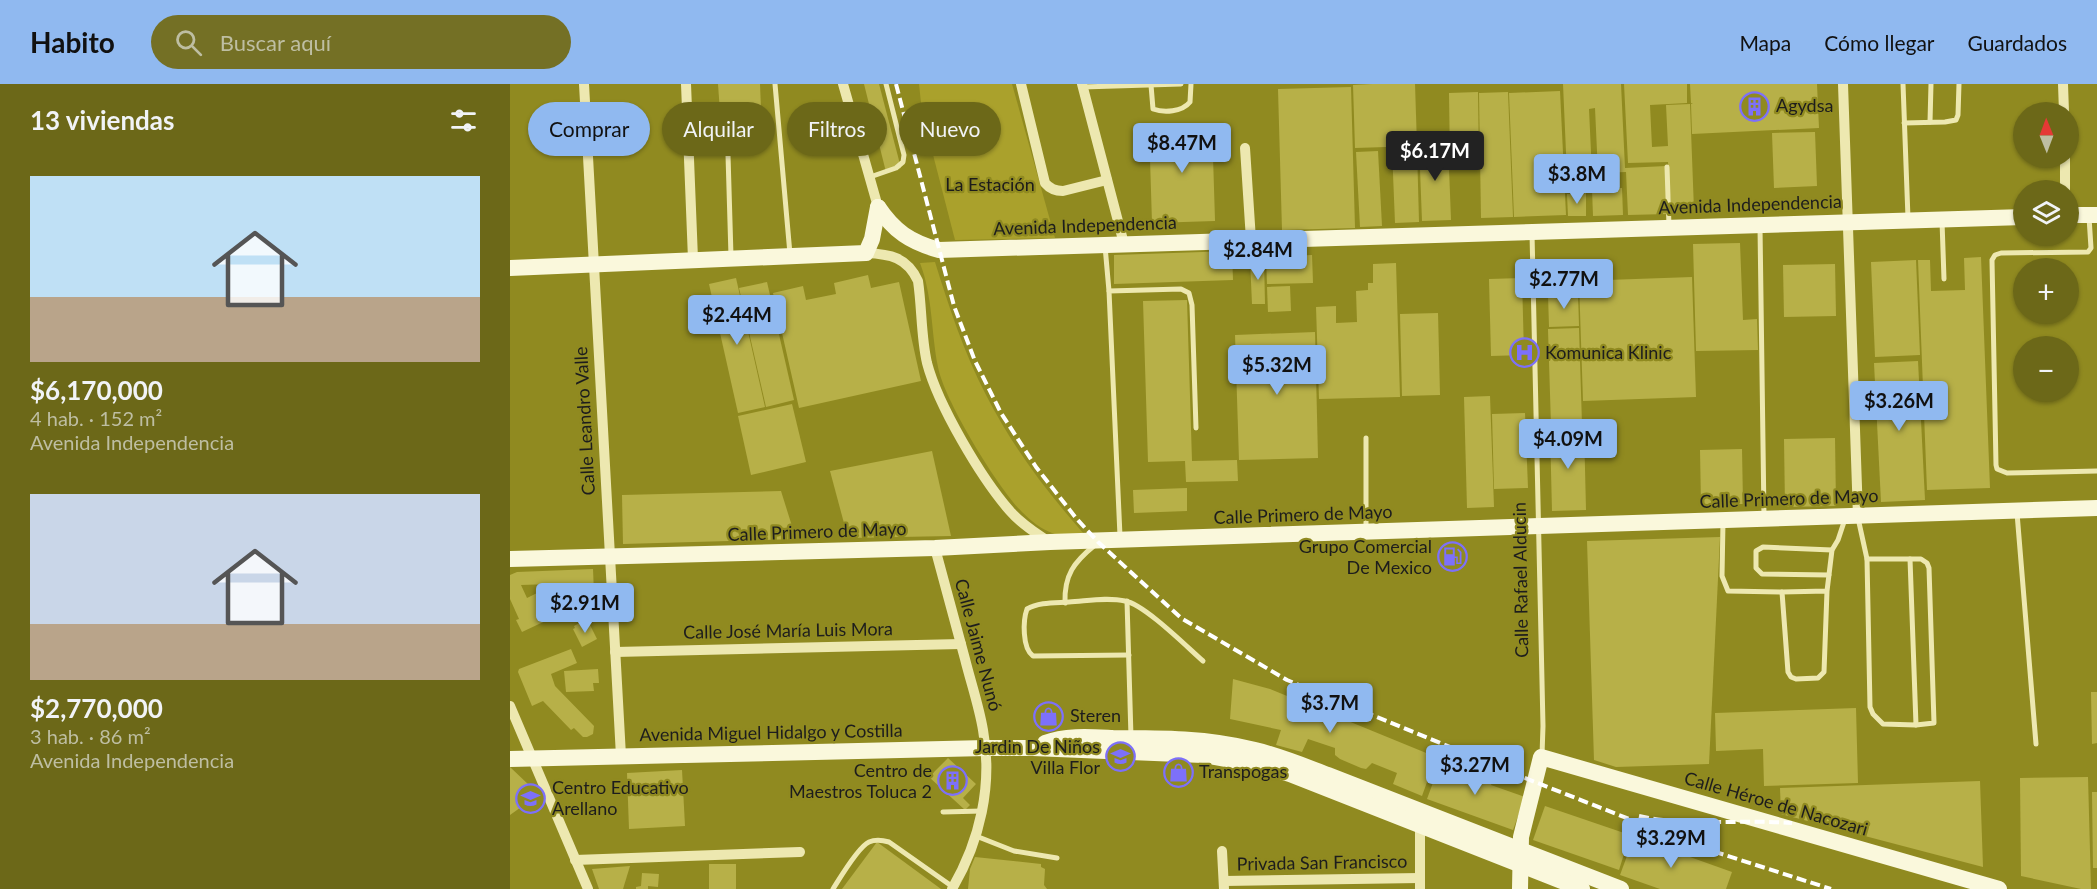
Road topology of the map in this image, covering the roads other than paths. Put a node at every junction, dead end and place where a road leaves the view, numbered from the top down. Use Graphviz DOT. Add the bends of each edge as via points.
graph roads {
  1 [pos="584,84"];
  2 [pos="686,84"];
  3 [pos="775,84"];
  4 [pos="843,84"];
  5 [pos="886,84"];
  6 [pos="1021,84"];
  7 [pos="1180,84"];
  8 [pos="1191,84"];
  9 [pos="1843,84"];
  10 [pos="1903,84"];
  11 [pos="1931,84"];
  12 [pos="1959,84"];
  13 [pos="2063,84"];
  14 [pos="1082,85"];
  15 [pos="1151,85"];
  16 [pos="2064,102"];
  17 [pos="1930,122"];
  18 [pos="1904,123"];
  19 [pos="1245,148"];
  20 [pos="728,156"];
  21 [pos="1667,167"];
  22 [pos="870,177"];
  23 [pos="1107,180"];
  24 [pos="878,207"];
  25 [pos="2093,215"];
  26 [pos="2013,217"];
  27 [pos="1942,219"];
  28 [pos="1908,220"];
  29 [pos="1848,222"];
  30 [pos="1760,225"];
  31 [pos="1669,228"];
  32 [pos="1532,232"];
  33 [pos="1251,240"];
  34 [pos="1105,244"];
  35 [pos="1124,244"];
  36 [pos="866,253"];
  37 [pos="790,256"];
  38 [pos="731,258"];
  39 [pos="693,259"];
  40 [pos="593,264"];
  41 [pos="510,268"];
  42 [pos="1944,279"];
  43 [pos="1109,291"];
  44 [pos="1196,428"];
  45 [pos="1366,438"];
  46 [pos="2097,471"];
  47 [pos="2097,508"];
  48 [pos="2016,511"];
  49 [pos="1851,516"];
  50 [pos="1764,519"];
  51 [pos="1723,521"];
  52 [pos="1539,527"];
  53 [pos="1366,533"];
  54 [pos="1120,541"];
  55 [pos="1050,542"];
  56 [pos="1098,542"];
  57 [pos="935,548"];
  58 [pos="1832,550"];
  59 [pos="609,557"];
  60 [pos="510,559"];
  61 [pos="1867,559"];
  62 [pos="1910,559"];
  63 [pos="1829,574"];
  64 [pos="1827,591"];
  65 [pos="1782,592"];
  66 [pos="1127,601"];
  67 [pos="1065,603"];
  68 [pos="961,644"];
  69 [pos="615,651"];
  70 [pos="1129,655"];
  71 [pos="1203,661"];
  72 [pos="510,706"];
  73 [pos="1916,725"];
  74 [pos="1131,738"];
  75 [pos="2036,744"];
  76 [pos="986,748"];
  77 [pos="1033,748"];
  78 [pos="621,756"];
  79 [pos="1541,757"];
  80 [pos="531,758"];
  81 [pos="510,759"];
  82 [pos="983,810"];
  83 [pos="943,812"];
  84 [pos="1420,824"];
  85 [pos="976,836"];
  86 [pos="1222,851"];
  87 [pos="800,852"];
  88 [pos="1520,857"];
  89 [pos="1057,858"];
  90 [pos="575,860"];
  91 [pos="1328,884"];
  92 [pos="1420,884"];
  93 [pos="1224,885"];
  94 [pos="1597,885"];
  95 [pos="953,888"];
  96 [pos="588,889"];
  97 [pos="833,889"];
  98 [pos="1520,889"];
  99 [pos="1582,889"];
  100 [pos="1621,889"];
  101 [pos="1999,889"];
  1 -- 40 [label="street, Calle Leandro Valle"];
  2 -- 39 [label="street"];
  3 -- 37 [label="lane"];
  4 -- 22 [label="street"];
  5 -- 22 [label="lane" via="903,162"];
  6 -- 23 [label="street" via="1045,183 1063,191"];
  7 -- 15 [label="lane"];
  8 -- 15 [label="lane" via="1190,102 1176,110 1153,109"];
  9 -- 29 [label="street"];
  10 -- 18 [label="lane"];
  11 -- 17 [label="lane"];
  12 -- 17 [label="lane" via="1956,120"];
  13 -- 16 [label="street"];
  14 -- 15 [label="lane"];
  14 -- 23 [label="street"];
  17 -- 18 [label="lane"];
  18 -- 28 [label="lane"];
  19 -- 33 [label="street"];
  20 -- 38 [label="lane"];
  21 -- 31 [label="lane"];
  22 -- 24 [label="street"];
  23 -- 35 [label="street"];
  24 -- 34 [label="main road, Avenida Independencia" via="899,232 939,250"];
  24 -- 36 [label="main road"];
  25 -- 46 [label="lane" via="2088,252 2001,253 1992,260 1997,470"];
  26 -- 27 [label="main road, Avenida Independencia"];
  27 -- 28 [label="main road, Avenida Independencia"];
  27 -- 42 [label="lane"];
  28 -- 29 [label="main road, Avenida Independencia"];
  29 -- 30 [label="main road, Avenida Independencia"];
  29 -- 49 [label="street"];
  30 -- 31 [label="main road, Avenida Independencia"];
  30 -- 50 [label="lane"];
  31 -- 32 [label="main road, Avenida Independencia"];
  32 -- 33 [label="main road, Avenida Independencia"];
  32 -- 52 [label="lane, Calle Rafael Alducin"];
  33 -- 35 [label="main road, Avenida Independencia"];
  34 -- 35 [label="main road, Avenida Independencia"];
  34 -- 43 [label="lane"];
  36 -- 37 [label="main road"];
  36 -- 55 [label="street" via="893,256 913,271 918,281 927,362 943,404 993,489 1028,528"];
  37 -- 38 [label="main road"];
  38 -- 39 [label="main road"];
  39 -- 40 [label="main road"];
  40 -- 41 [label="main road"];
  40 -- 59 [label="street, Calle Leandro Valle"];
  43 -- 44 [label="lane" via="1181,289 1189,293"];
  43 -- 54 [label="lane"];
  45 -- 53 [label="lane"];
  47 -- 48 [label="main road, Calle Primero de Mayo"];
  48 -- 49 [label="main road, Calle Primero de Mayo"];
  48 -- 75 [label="lane"];
  49 -- 50 [label="main road, Calle Primero de Mayo"];
  49 -- 58 [label="lane"];
  49 -- 61 [label="lane"];
  50 -- 51 [label="main road, Calle Primero de Mayo"];
  51 -- 52 [label="main road, Calle Primero de Mayo"];
  51 -- 65 [label="lane" via="1722,576 1728,591"];
  52 -- 53 [label="main road, Calle Primero de Mayo"];
  52 -- 79 [label="lane, Calle Rafael Alducin" via="1544,726"];
  53 -- 54 [label="main road, Calle Primero de Mayo"];
  54 -- 56 [label="main road, Calle Primero de Mayo"];
  55 -- 56 [label="main road, Calle Primero de Mayo"];
  55 -- 57 [label="main road, Calle Primero de Mayo"];
  56 -- 67 [label="lane" via="1070,571"];
  57 -- 59 [label="main road, Calle Primero de Mayo"];
  57 -- 68 [label="street, Calle Jaime Nunó"];
  58 -- 63 [label="lane"];
  58 -- 63 [label="lane" via="1763,547 1756,551 1756,568 1762,574"];
  59 -- 60 [label="main road, Calle Primero de Mayo"];
  59 -- 69 [label="street, Calle Leandro Valle"];
  61 -- 62 [label="lane"];
  61 -- 73 [label="lane" via="1870,707 1883,724"];
  62 -- 73 [label="lane"];
  62 -- 73 [label="lane" via="1924,560 1929,568 1934,723"];
  63 -- 64 [label="lane"];
  64 -- 65 [label="lane"];
  64 -- 65 [label="lane" via="1824,672 1818,678 1796,679 1788,672"];
  66 -- 67 [label="lane"];
  66 -- 70 [label="lane"];
  66 -- 71 [label="lane"];
  67 -- 70 [label="lane" via="1027,609 1029,653"];
  68 -- 69 [label="street, Calle José María Luis Mora"];
  68 -- 76 [label="street, Calle Jaime Nunó"];
  69 -- 78 [label="street, Calle Leandro Valle"];
  70 -- 74 [label="lane"];
  72 -- 80 [label="street"];
  74 -- 77 [label="main road, Avenida Miguel Hidalgo y Costilla" via="1067,738"];
  74 -- 84 [label="main road, Avenida Miguel Hidalgo y Costilla" via="1198,740 1287,759"];
  76 -- 77 [label="main road, Avenida Miguel Hidalgo y Costilla"];
  76 -- 78 [label="main road, Avenida Miguel Hidalgo y Costilla"];
  76 -- 82 [label="street, Calle Jaime Nunó"];
  77 -- 84 [label="main road, Avenida Miguel Hidalgo y Costilla" via="1174,753 1236,760 1290,774"];
  78 -- 80 [label="main road, Avenida Miguel Hidalgo y Costilla"];
  79 -- 88 [label="main road, Calle Rafael Alducin"];
  79 -- 101 [label="main road, Calle Héroe de Nacozari"];
  80 -- 81 [label="main road, Avenida Miguel Hidalgo y Costilla"];
  80 -- 90 [label="street"];
  82 -- 83 [label="lane"];
  82 -- 85 [label="street, Calle Jaime Nunó"];
  84 -- 88 [label="main road, Avenida Miguel Hidalgo y Costilla"];
  84 -- 92 [label="street"];
  85 -- 89 [label="lane" via="1014,851"];
  85 -- 95 [label="street, Calle Jaime Nunó"];
  86 -- 93 [label="street"];
  87 -- 90 [label="street"];
  88 -- 94 [label="main road, Avenida Miguel Hidalgo y Costilla"];
  88 -- 98 [label="main road, Calle Rafael Alducin"];
  88 -- 99 [label="main road, Avenida Miguel Hidalgo y Costilla"];
  90 -- 96 [label="street"];
  91 -- 92 [label="street, Privada San Francisco"];
  91 -- 93 [label="street, Privada San Francisco"];
  94 -- 100 [label="main road, Avenida Miguel Hidalgo y Costilla"];
  95 -- 97 [label="lane" via="883,840 862,848"];
}
